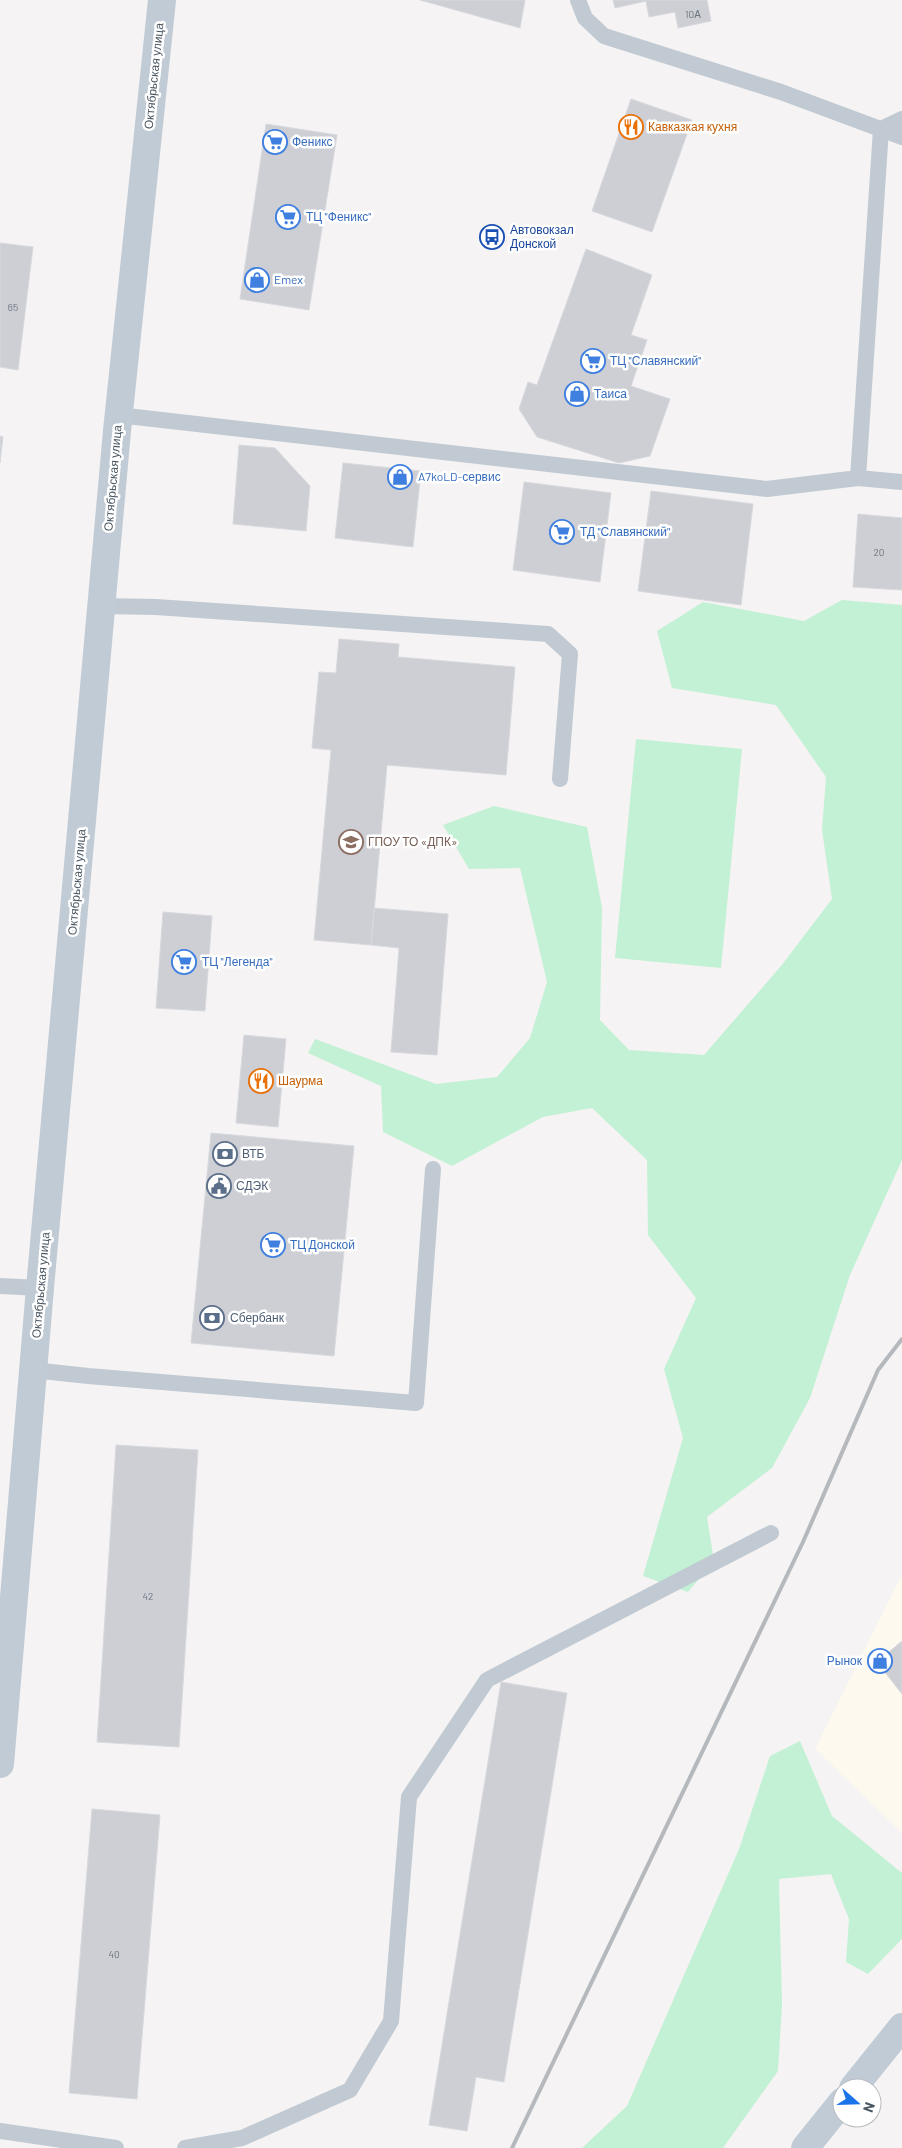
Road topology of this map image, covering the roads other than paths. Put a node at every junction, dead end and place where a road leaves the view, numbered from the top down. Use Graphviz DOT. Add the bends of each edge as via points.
graph roads {
  1 [pos="162,0"];
  2 [pos="578,0"];
  3 [pos="902,119"];
  4 [pos="881,129"];
  5 [pos="902,137"];
  6 [pos="118,415"];
  7 [pos="858,478"];
  8 [pos="902,482"];
  9 [pos="101,606"];
  10 [pos="560,779"];
  11 [pos="434,1170"];
  12 [pos="0,1286"];
  13 [pos="40,1288"];
  14 [pos="33,1370"];
  15 [pos="771,1533"];
  16 [pos="5,1658"];
  17 [pos="0,1764"];
  18 [pos="902,2027"];
  19 [pos="861,2078"];
  20 [pos="832,2114"];
  21 [pos="0,2131"];
  22 [pos="116,2148"];
  23 [pos="185,2148"];
  24 [pos="805,2148"];
  1 -- 6 [label="main road, Октябрьская улица"];
  2 -- 4 [label="lane" via="585,18 604,36 781,92"];
  3 -- 4 [label="lane"];
  4 -- 5 [label="lane"];
  4 -- 7 [label="lane"];
  6 -- 7 [label="lane" via="767,489"];
  6 -- 9 [label="main road, Октябрьская улица"];
  7 -- 8 [label="lane"];
  9 -- 10 [label="lane" via="156,606 548,634 570,654"];
  9 -- 13 [label="main road, Октябрьская улица"];
  11 -- 14 [label="lane" via="416,1403"];
  12 -- 13 [label="lane"];
  13 -- 14 [label="main road, Октябрьская улица"];
  14 -- 16 [label="main road, Октябрьская улица"];
  15 -- 23 [label="lane" via="488,1680 409,1797 391,2021 350,2090 242,2138"];
  16 -- 17 [label="main road, Октябрьская улица"];
  18 -- 19 [label="main road"];
  20 -- 24 [label="main road"];
  21 -- 22 [label="lane"];
}
